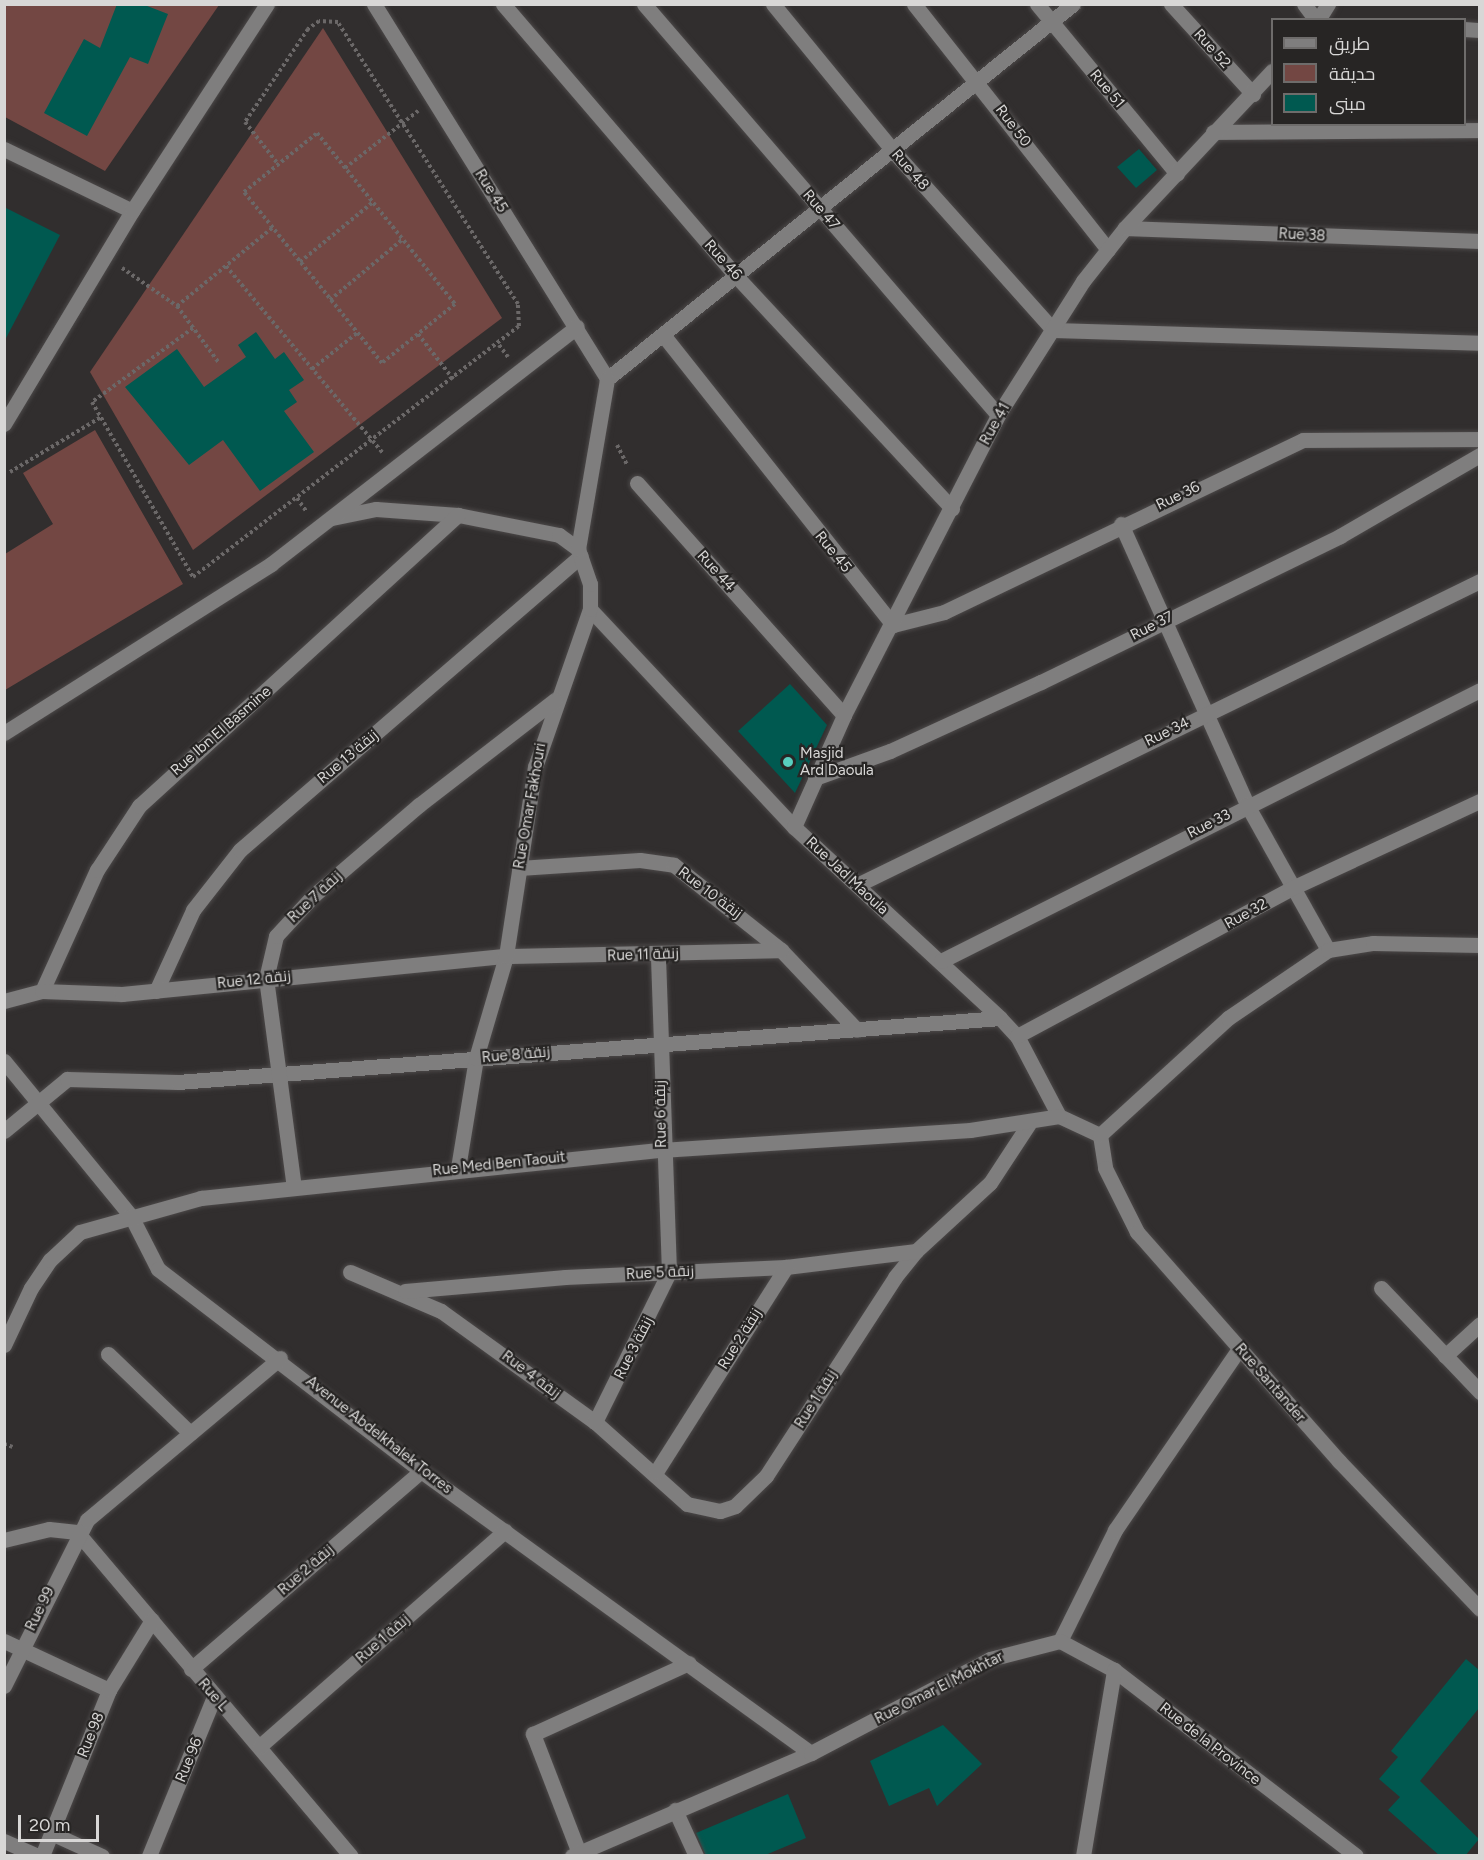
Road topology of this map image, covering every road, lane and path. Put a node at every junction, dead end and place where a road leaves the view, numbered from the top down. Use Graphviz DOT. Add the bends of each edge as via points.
graph roads {
  1 [pos="267,4"];
  2 [pos="374,4"];
  3 [pos="503,4"];
  4 [pos="644,4"];
  5 [pos="773,4"];
  6 [pos="914,4"];
  7 [pos="1037,4"];
  8 [pos="1073,4"];
  9 [pos="1171,4"];
  10 [pos="1304,4"];
  11 [pos="1328,4"];
  12 [pos="1315,18"];
  13 [pos="1318,18"];
  14 [pos="1052,24"];
  15 [pos="1271,72"];
  16 [pos="980,82"];
  17 [pos="1252,94"];
  18 [pos="434,99"];
  19 [pos="404,122"];
  20 [pos="1479,130"];
  21 [pos="1213,132"];
  22 [pos="4,149"];
  23 [pos="895,153"];
  24 [pos="278,165"];
  25 [pos="345,168"];
  26 [pos="1177,174"];
  27 [pos="373,202"];
  28 [pos="132,211"];
  29 [pos="821,211"];
  30 [pos="272,228"];
  31 [pos="1125,228"];
  32 [pos="403,239"];
  33 [pos="1479,241"];
  34 [pos="1108,250"];
  35 [pos="105,256"];
  36 [pos="300,262"];
  37 [pos="226,266"];
  38 [pos="737,277"];
  39 [pos="330,300"];
  40 [pos="177,306"];
  41 [pos="576,327"];
  42 [pos="193,328"];
  43 [pos="1053,330"];
  44 [pos="357,333"];
  45 [pos="418,334"];
  46 [pos="664,336"];
  47 [pos="1479,342"];
  48 [pos="499,345"];
  49 [pos="510,360"];
  50 [pos="219,363"];
  51 [pos="312,369"];
  52 [pos="607,378"];
  53 [pos="454,380"];
  54 [pos="998,415"];
  55 [pos="101,417"];
  56 [pos="602,418"];
  57 [pos="4,424"];
  58 [pos="1479,439"];
  59 [pos="373,441"];
  60 [pos="383,454"];
  61 [pos="1479,455"];
  62 [pos="9,472"];
  63 [pos="637,483"];
  64 [pos="297,498"];
  65 [pos="952,508"];
  66 [pos="306,511"];
  67 [pos="458,515"];
  68 [pos="329,518"];
  69 [pos="1121,524"];
  70 [pos="579,552"];
  71 [pos="1479,581"];
  72 [pos="590,609"];
  73 [pos="1161,621"];
  74 [pos="893,625"];
  75 [pos="1479,690"];
  76 [pos="555,700"];
  77 [pos="1205,713"];
  78 [pos="844,714"];
  79 [pos="4,733"];
  80 [pos="815,778"];
  81 [pos="1479,801"];
  82 [pos="1247,805"];
  83 [pos="794,827"];
  84 [pos="519,868"];
  85 [pos="856,885"];
  86 [pos="1290,890"];
  87 [pos="1479,945"];
  88 [pos="781,950"];
  89 [pos="1329,950"];
  90 [pos="658,955"];
  91 [pos="506,956"];
  92 [pos="941,961"];
  93 [pos="266,979"];
  94 [pos="156,990"];
  95 [pos="42,991"];
  96 [pos="4,1001"];
  97 [pos="1000,1018"];
  98 [pos="857,1030"];
  99 [pos="1017,1036"];
  100 [pos="660,1041"];
  101 [pos="476,1058"];
  102 [pos="4,1060"];
  103 [pos="279,1074"];
  104 [pos="38,1099"];
  105 [pos="1059,1116"];
  106 [pos="1030,1122"];
  107 [pos="4,1131"];
  108 [pos="1100,1135"];
  109 [pos="661,1150"];
  110 [pos="458,1167"];
  111 [pos="294,1188"];
  112 [pos="131,1216"];
  113 [pos="916,1251"];
  114 [pos="786,1267"];
  115 [pos="350,1272"];
  116 [pos="669,1272"];
  117 [pos="1381,1288"];
  118 [pos="403,1292"];
  119 [pos="1479,1324"];
  120 [pos="4,1345"];
  121 [pos="1239,1349"];
  122 [pos="108,1354"];
  123 [pos="1445,1356"];
  124 [pos="280,1358"];
  125 [pos="1479,1392"];
  126 [pos="595,1422"];
  127 [pos="190,1432"];
  128 [pos="4,1444"];
  129 [pos="13,1447"];
  130 [pos="421,1471"];
  131 [pos="656,1472"];
  132 [pos="693,1508"];
  133 [pos="505,1531"];
  134 [pos="77,1532"];
  135 [pos="4,1539"];
  136 [pos="1479,1609"];
  137 [pos="152,1620"];
  138 [pos="4,1641"];
  139 [pos="1060,1641"];
  140 [pos="21,1648"];
  141 [pos="689,1663"];
  142 [pos="191,1669"];
  143 [pos="1114,1670"];
  144 [pos="4,1686"];
  145 [pos="109,1690"];
  146 [pos="214,1697"];
  147 [pos="260,1746"];
  148 [pos="811,1753"];
  149 [pos="675,1810"];
  150 [pos="51,1833"];
  151 [pos="4,1841"];
  152 [pos="576,1854"];
  153 [pos="37,1856"];
  154 [pos="42,1856"];
  155 [pos="102,1856"];
  156 [pos="149,1856"];
  157 [pos="351,1856"];
  158 [pos="696,1856"];
  159 [pos="1083,1856"];
  160 [pos="1356,1856"];
  1 -- 28 [label="street"];
  2 -- 18 [label="street, Rue 45"];
  3 -- 38 [label="street, Rue 46"];
  4 -- 29 [label="street, Rue 47"];
  5 -- 23 [label="street, Rue 48"];
  6 -- 16 [label="street, Rue 50"];
  7 -- 14 [label="street, Rue 51"];
  8 -- 14 [label="street"];
  9 -- 17 [label="street, Rue 52"];
  10 -- 12 [label="street"];
  11 -- 13 [label="street"];
  14 -- 16 [label="street"];
  14 -- 26 [label="street, Rue 51"];
  15 -- 17 [label="street, Rue 41"];
  16 -- 23 [label="street"];
  16 -- 34 [label="street, Rue 50"];
  17 -- 21 [label="street, Rue 41"];
  18 -- 19 [label="path"];
  18 -- 41 [label="street, Rue 45"];
  19 -- 24 [label="path" via="343,26 319,21 245,122"];
  19 -- 25 [label="path"];
  19 -- 48 [label="path" via="518,304 519,326"];
  20 -- 21 [label="street"];
  21 -- 26 [label="street, Rue 41"];
  22 -- 28 [label="street"];
  23 -- 29 [label="street"];
  23 -- 43 [label="street, Rue 48"];
  24 -- 25 [label="path" via="317,133"];
  24 -- 30 [label="path" via="244,192"];
  25 -- 27 [label="path"];
  26 -- 31 [label="street, Rue 41"];
  27 -- 32 [label="path"];
  27 -- 36 [label="path"];
  28 -- 35 [label="street"];
  29 -- 38 [label="street"];
  29 -- 54 [label="street, Rue 47"];
  30 -- 36 [label="path"];
  30 -- 37 [label="path"];
  31 -- 33 [label="street, Rue 38"];
  31 -- 34 [label="street, Rue 41"];
  32 -- 39 [label="path"];
  32 -- 45 [label="path" via="455,304"];
  34 -- 43 [label="street, Rue 41"];
  35 -- 40 [label="path"];
  35 -- 57 [label="street"];
  36 -- 39 [label="path"];
  37 -- 40 [label="path"];
  37 -- 51 [label="path"];
  38 -- 46 [label="street"];
  38 -- 65 [label="street, Rue 46"];
  39 -- 44 [label="path"];
  40 -- 42 [label="path"];
  41 -- 52 [label="street, Rue 45"];
  41 -- 68 [label="street"];
  42 -- 50 [label="path"];
  42 -- 55 [label="path" via="92,402"];
  43 -- 47 [label="street"];
  43 -- 54 [label="street, Rue 41"];
  44 -- 45 [label="path" via="382,363"];
  44 -- 51 [label="path"];
  45 -- 53 [label="path"];
  46 -- 52 [label="street"];
  46 -- 74 [label="street, Rue 45"];
  48 -- 49 [label="path"];
  48 -- 53 [label="path"];
  51 -- 59 [label="path"];
  52 -- 56 [label="street"];
  53 -- 59 [label="path"];
  54 -- 65 [label="street, Rue 41"];
  55 -- 62 [label="path"];
  55 -- 64 [label="path" via="193,577"];
  56 -- 63 [label="path"];
  56 -- 70 [label="street"];
  58 -- 69 [label="street, Rue 36" via="1303,440"];
  59 -- 60 [label="path"];
  59 -- 64 [label="path"];
  61 -- 73 [label="street, Rue 37" via="1340,536"];
  63 -- 78 [label="street, Rue 44"];
  64 -- 66 [label="path"];
  65 -- 74 [label="street, Rue 41"];
  67 -- 68 [label="street" via="376,509"];
  67 -- 70 [label="street" via="559,535"];
  67 -- 95 [label="street, Rue Ibn El Basmine" via="139,806 97,870"];
  68 -- 79 [label="street" via="241,583"];
  69 -- 73 [label="street"];
  69 -- 74 [label="street, Rue 36" via="944,612"];
  70 -- 72 [label="street"];
  70 -- 94 [label="street, Rue 13 زنقة" via="240,850 193,910"];
  71 -- 77 [label="street, Rue 34"];
  72 -- 76 [label="street, Rue Omar Fakhouri"];
  72 -- 83 [label="street, Rue Jad Maoula"];
  73 -- 77 [label="street"];
  73 -- 80 [label="street, Rue 37" via="890,751"];
  74 -- 78 [label="street, Rue 41"];
  75 -- 82 [label="street, Rue 33"];
  76 -- 84 [label="street, Rue Omar Fakhouri" via="535,767"];
  76 -- 93 [label="street, Rue 7 زنقة" via="419,805 307,902 276,936"];
  77 -- 82 [label="street"];
  77 -- 85 [label="street, Rue 34"];
  78 -- 80 [label="street, Rue 41"];
  80 -- 83 [label="street, Rue 41"];
  81 -- 86 [label="street, Rue 32"];
  82 -- 86 [label="street"];
  82 -- 92 [label="street, Rue 33"];
  83 -- 85 [label="street, Rue Jad Maoula"];
  84 -- 88 [label="street, Rue 10 زنقة" via="640,860 674,865"];
  84 -- 91 [label="street, Rue Omar Fakhouri"];
  85 -- 92 [label="street, Rue Jad Maoula"];
  86 -- 89 [label="street"];
  86 -- 99 [label="street, Rue 32"];
  87 -- 89 [label="street" via="1373,943"];
  88 -- 90 [label="street, Rue 11 زنقة"];
  88 -- 98 [label="street, Rue 10 زنقة"];
  89 -- 108 [label="street" via="1228,1018"];
  90 -- 91 [label="street, Rue 11 زنقة"];
  90 -- 100 [label="street, Rue 6 زنقة"];
  91 -- 93 [label="street, Rue 12 زنقة"];
  91 -- 101 [label="street, Rue Omar Fakhouri"];
  92 -- 97 [label="street, Rue Jad Maoula"];
  93 -- 94 [label="street, Rue 12 زنقة"];
  93 -- 103 [label="street, Rue 7 زنقة"];
  94 -- 95 [label="street, Rue 12 زنقة" via="99,995"];
  95 -- 96 [label="street, Rue 12 زنقة"];
  97 -- 98 [label="street, Rue 8 زنقة"];
  97 -- 99 [label="street, Rue Jad Maoula"];
  98 -- 100 [label="street, Rue 8 زنقة"];
  99 -- 105 [label="street, Rue Jad Maoula"];
  100 -- 101 [label="street, Rue 8 زنقة"];
  100 -- 109 [label="street, Rue 6 زنقة"];
  101 -- 103 [label="street, Rue 8 زنقة"];
  101 -- 110 [label="street, Rue Omar Fakhouri"];
  102 -- 104 [label="street, Avenue Abdelkhalek Torres"];
  103 -- 104 [label="street, Rue 8 زنقة" via="178,1082 67,1079"];
  103 -- 111 [label="street, Rue 7 زنقة"];
  104 -- 107 [label="street, Rue 8 زنقة"];
  104 -- 112 [label="street, Avenue Abdelkhalek Torres"];
  105 -- 106 [label="street, Rue Med Ben Taouit"];
  105 -- 108 [label="street"];
  106 -- 109 [label="street, Rue Med Ben Taouit"];
  106 -- 113 [label="street, Rue 1 زنقة" via="990,1183"];
  108 -- 121 [label="street, Rue Santander" via="1105,1168 1137,1232"];
  109 -- 110 [label="street, Rue Med Ben Taouit"];
  109 -- 116 [label="street, Rue 6 زنقة"];
  110 -- 111 [label="street, Rue Med Ben Taouit"];
  111 -- 112 [label="street, Rue Med Ben Taouit" via="201,1198"];
  112 -- 120 [label="street, Rue Med Ben Taouit" via="80,1232 50,1260"];
  112 -- 124 [label="street, Avenue Abdelkhalek Torres" via="158,1269"];
  113 -- 114 [label="street, Rue 5 زنقة"];
  113 -- 132 [label="street, Rue 1 زنقة" via="766,1476 735,1506 720,1511"];
  114 -- 116 [label="street, Rue 5 زنقة"];
  114 -- 131 [label="street, Rue 2 زنقة"];
  115 -- 118 [label="street, Rue 4 زنقة"];
  116 -- 118 [label="street, Rue 5 زنقة"];
  116 -- 126 [label="street, Rue 3 زنقة"];
  117 -- 123 [label="street"];
  118 -- 126 [label="street, Rue 4 زنقة" via="517,1362"];
  119 -- 123 [label="street"];
  121 -- 136 [label="street, Rue Santander"];
  121 -- 139 [label="street" via="1114,1530"];
  122 -- 127 [label="street"];
  123 -- 125 [label="street"];
  124 -- 127 [label="street, Rue 99"];
  124 -- 130 [label="street, Avenue Abdelkhalek Torres"];
  126 -- 131 [label="street, Rue 4 زنقة"];
  127 -- 134 [label="street, Rue 99" via="101,1505"];
  128 -- 129 [label="path"];
  130 -- 133 [label="street, Avenue Abdelkhalek Torres"];
  130 -- 142 [label="street, Rue 2 زنقة"];
  131 -- 132 [label="street, Rue 4 زنقة"];
  133 -- 141 [label="street, Avenue Abdelkhalek Torres"];
  133 -- 147 [label="street, Rue 1 زنقة"];
  134 -- 135 [label="street" via="49,1529"];
  134 -- 137 [label="street, Rue L"];
  134 -- 140 [label="street, Rue 99"];
  137 -- 142 [label="street, Rue L"];
  137 -- 145 [label="street, Rue 98"];
  138 -- 140 [label="street"];
  139 -- 143 [label="street, Rue de la Province"];
  139 -- 148 [label="street, Rue Omar El Mokhtar" via="990,1659"];
  140 -- 144 [label="street, Rue 99"];
  140 -- 145 [label="street"];
  141 -- 148 [label="street, Avenue Abdelkhalek Torres"];
  141 -- 152 [label="street" via="533,1734"];
  142 -- 146 [label="street, Rue L"];
  143 -- 159 [label="street"];
  143 -- 160 [label="street, Rue de la Province"];
  145 -- 150 [label="street, Rue 98"];
  146 -- 147 [label="street, Rue L"];
  146 -- 156 [label="street, Rue 96"];
  147 -- 157 [label="street, Rue L"];
  148 -- 149 [label="street, Rue Omar El Mokhtar"];
  149 -- 152 [label="street, Rue Omar El Mokhtar"];
  149 -- 158 [label="street"];
  150 -- 154 [label="street, Rue 98"];
  150 -- 155 [label="street"];
  151 -- 153 [label="street"];
}
